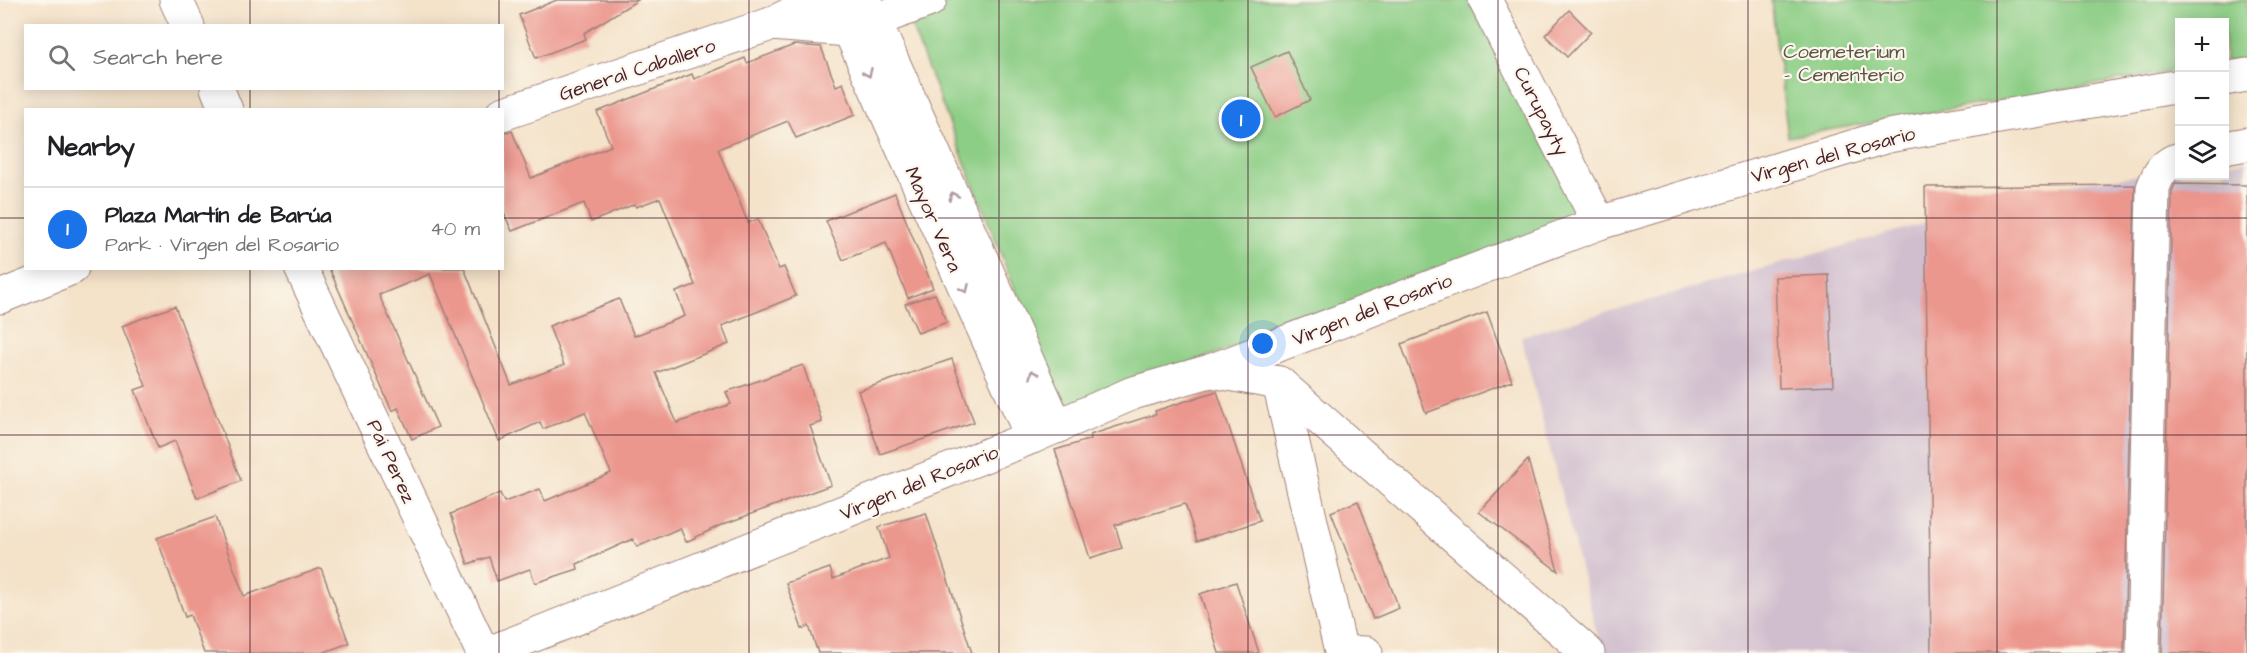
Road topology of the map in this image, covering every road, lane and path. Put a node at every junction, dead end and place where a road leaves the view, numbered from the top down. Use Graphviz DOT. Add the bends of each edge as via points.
graph roads {
  1 [pos="176,0"];
  2 [pos="818,0"];
  3 [pos="836,0"];
  4 [pos="930,0"];
  5 [pos="1485,0"];
  6 [pos="764,12"];
  7 [pos="863,17"];
  8 [pos="187,24"];
  9 [pos="2247,75"];
  10 [pos="2229,77"];
  11 [pos="2175,87"];
  12 [pos="218,90"];
  13 [pos="225,108"];
  14 [pos="504,113"];
  15 [pos="2247,144"];
  16 [pos="2229,147"];
  17 [pos="2175,162"];
  18 [pos="1599,223"];
  19 [pos="67,270"];
  20 [pos="301,270"];
  21 [pos="0,297"];
  22 [pos="1210,371"];
  23 [pos="1279,383"];
  24 [pos="1044,432"];
  25 [pos="483,653"];
  26 [pos="489,653"];
  27 [pos="1341,653"];
  28 [pos="1366,653"];
  29 [pos="1588,653"];
  30 [pos="2143,653"];
  1 -- 8 [label="street"];
  2 -- 6 [label="street, General Caballero"];
  3 -- 7 [label="street, Mayor Vera"];
  4 -- 7 [label="street, General Caballero"];
  5 -- 18 [label="street, Curupayty"];
  6 -- 7 [label="street, General Caballero"];
  6 -- 14 [label="street, General Caballero"];
  7 -- 24 [label="street, Mayor Vera"];
  9 -- 10 [label="street"];
  11 -- 18 [label="street, Virgen del Rosario" via="1888,136"];
  12 -- 13 [label="street"];
  15 -- 16 [label="street"];
  17 -- 30 [label="street" via="2164,167 2153,188"];
  18 -- 22 [label="street, Virgen del Rosario"];
  19 -- 21 [label="street"];
  20 -- 25 [label="street, Pai Perez"];
  22 -- 23 [label="street"];
  22 -- 24 [label="street, Virgen del Rosario" via="1133,393"];
  23 -- 27 [label="street"];
  23 -- 29 [label="street"];
  24 -- 26 [label="street, Virgen del Rosario"];
  27 -- 28 [label="street"];
}
